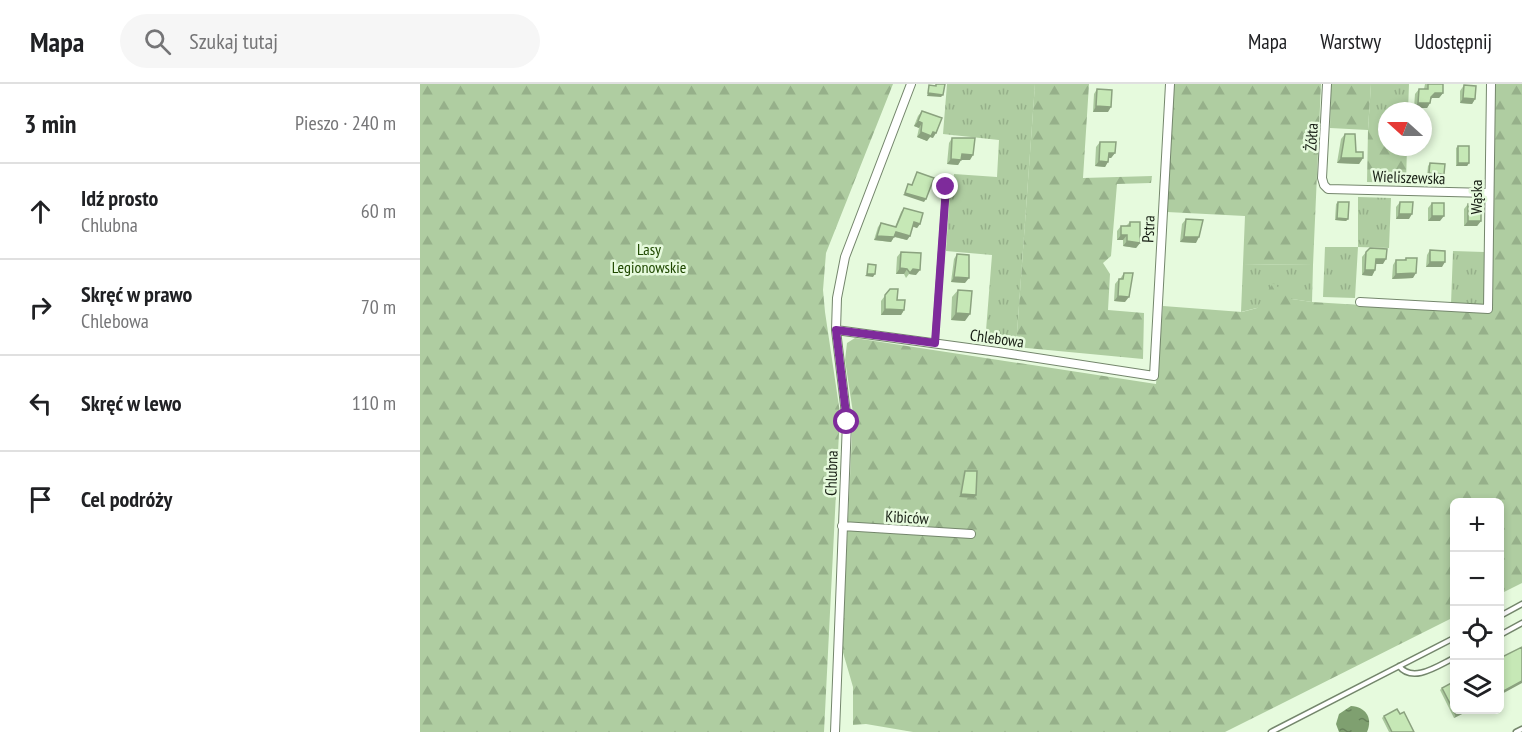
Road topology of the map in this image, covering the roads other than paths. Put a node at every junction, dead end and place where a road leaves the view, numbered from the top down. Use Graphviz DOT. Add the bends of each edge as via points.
graph roads {
  1 [pos="911,84"];
  2 [pos="1170,84"];
  3 [pos="1327,84"];
  4 [pos="1491,84"];
  5 [pos="946,187"];
  6 [pos="1328,189"];
  7 [pos="1489,193"];
  8 [pos="1360,302"];
  9 [pos="836,330"];
  10 [pos="935,343"];
  11 [pos="1154,376"];
  12 [pos="842,526"];
  13 [pos="971,534"];
  14 [pos="1522,604"];
  15 [pos="1504,614"];
  16 [pos="1522,623"];
  17 [pos="1504,633"];
  18 [pos="1450,641"];
  19 [pos="1450,660"];
  20 [pos="1400,666"];
  21 [pos="1522,729"];
  22 [pos="835,732"];
  23 [pos="1271,732"];
  24 [pos="1516,732"];
  1 -- 9 [label="street, Chlubna" via="845,257"];
  2 -- 11 [label="street, Pstra"];
  3 -- 6 [label="street, Żółta" via="1322,178"];
  4 -- 7 [label="street, Wąska"];
  5 -- 10 [label="lane"];
  6 -- 7 [label="street, Wieliszewska"];
  7 -- 8 [label="street, Wąska" via="1488,309"];
  9 -- 10 [label="street, Chlebowa"];
  9 -- 12 [label="street, Chlubna" via="847,422"];
  10 -- 11 [label="street, Chlebowa"];
  12 -- 13 [label="street, Kibiców"];
  12 -- 22 [label="street, Chlubna"];
  14 -- 15 [label="lane"];
  16 -- 17 [label="lane"];
  18 -- 20 [label="lane"];
  19 -- 20 [label="lane" via="1416,674 1403,671"];
  20 -- 23 [label="lane"];
  21 -- 24 [label="lane"];
}
